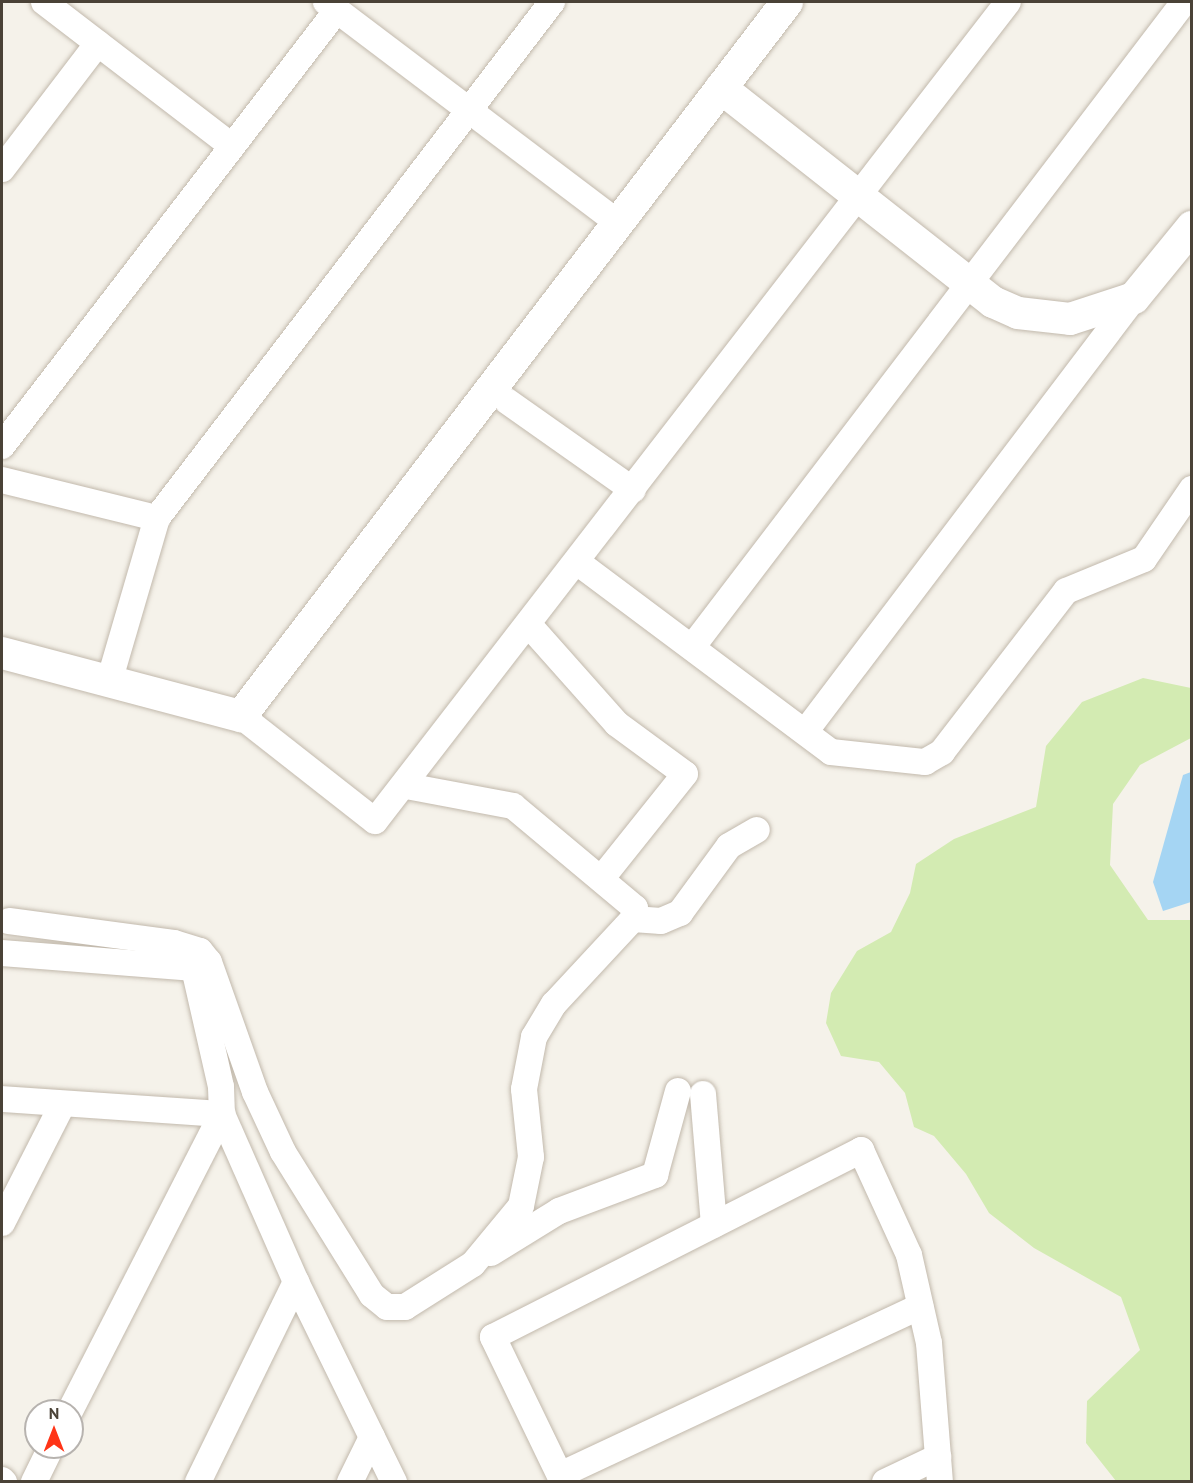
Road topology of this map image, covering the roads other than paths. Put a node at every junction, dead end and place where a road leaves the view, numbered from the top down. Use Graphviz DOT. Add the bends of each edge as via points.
graph roads {
  1 [pos="44,2"];
  2 [pos="552,2"];
  3 [pos="787,2"];
  4 [pos="1008,2"];
  5 [pos="1184,2"];
  6 [pos="332,6"];
  7 [pos="98,43"];
  8 [pos="721,88"];
  9 [pos="471,111"];
  10 [pos="232,146"];
  11 [pos="2,169"];
  12 [pos="859,197"];
  13 [pos="618,224"];
  14 [pos="1191,228"];
  15 [pos="971,284"];
  16 [pos="1134,298"];
  17 [pos="507,401"];
  18 [pos="2,446"];
  19 [pos="2,480"];
  20 [pos="1191,489"];
  21 [pos="633,490"];
  22 [pos="157,518"];
  23 [pos="577,562"];
  24 [pos="529,625"];
  25 [pos="693,646"];
  26 [pos="2,653"];
  27 [pos="109,682"];
  28 [pos="241,716"];
  29 [pos="805,732"];
  30 [pos="406,786"];
  31 [pos="757,830"];
  32 [pos="602,878"];
  33 [pos="633,919"];
  34 [pos="9,921"];
  35 [pos="2,953"];
  36 [pos="201,965"];
  37 [pos="2,1099"];
  38 [pos="62,1105"];
  39 [pos="222,1114"];
  40 [pos="2,1222"];
  41 [pos="714,1225"];
  42 [pos="473,1264"];
  43 [pos="296,1282"];
  44 [pos="920,1306"];
  45 [pos="76,1399"];
  46 [pos="372,1437"];
  47 [pos="45,1459"];
  48 [pos="939,1469"];
  49 [pos="561,1478"];
  50 [pos="34,1482"];
  51 [pos="198,1482"];
  52 [pos="350,1482"];
  53 [pos="394,1482"];
  54 [pos="885,1482"];
  1 -- 7 [label="street"];
  2 -- 9 [label="street"];
  3 -- 8 [label="street"];
  4 -- 12 [label="street"];
  5 -- 15 [label="street"];
  6 -- 9 [label="street"];
  6 -- 10 [label="street"];
  7 -- 10 [label="street"];
  7 -- 11 [label="street"];
  8 -- 12 [label="street"];
  8 -- 13 [label="street"];
  9 -- 13 [label="street"];
  9 -- 22 [label="street"];
  10 -- 18 [label="street"];
  12 -- 15 [label="street"];
  12 -- 21 [label="street"];
  13 -- 28 [label="street"];
  14 -- 16 [label="street"];
  15 -- 16 [label="street" via="1002,306 1049,320 1090,315"];
  15 -- 25 [label="street"];
  16 -- 29 [label="street"];
  17 -- 21 [label="street"];
  19 -- 22 [label="street"];
  20 -- 29 [label="street" via="1144,560 1066,591 942,752 926,762 831,752"];
  21 -- 23 [label="street"];
  22 -- 27 [label="street"];
  23 -- 24 [label="street"];
  23 -- 25 [label="street"];
  24 -- 30 [label="street"];
  24 -- 32 [label="street" via="617,724 685,774"];
  25 -- 29 [label="street"];
  26 -- 27 [label="street"];
  27 -- 28 [label="street"];
  28 -- 30 [label="street" via="375,821"];
  30 -- 32 [label="street" via="513,806"];
  31 -- 33 [label="street" via="729,846 680,914 661,921"];
  32 -- 33 [label="street" via="635,908"];
  33 -- 42 [label="street" via="554,1004 534,1037 524,1089 531,1157 528,1188 521,1206"];
  34 -- 36 [label="street" via="174,943 200,951"];
  35 -- 36 [label="street"];
  36 -- 39 [label="street"];
  36 -- 42 [label="street" via="283,1152 372,1295 387,1307 405,1307"];
  37 -- 38 [label="street"];
  38 -- 39 [label="street"];
  38 -- 40 [label="street"];
  39 -- 43 [label="street"];
  39 -- 45 [label="street"];
  41 -- 42 [label="street" via="691,1093 656,1175 559,1211"];
  41 -- 44 [label="street" via="861,1150 909,1255"];
  41 -- 49 [label="street" via="493,1336"];
  43 -- 46 [label="street"];
  43 -- 51 [label="street"];
  44 -- 48 [label="street" via="929,1343"];
  44 -- 49 [label="street"];
  46 -- 52 [label="street"];
  46 -- 53 [label="street"];
  47 -- 50 [label="street"];
  48 -- 54 [label="street"];
}
